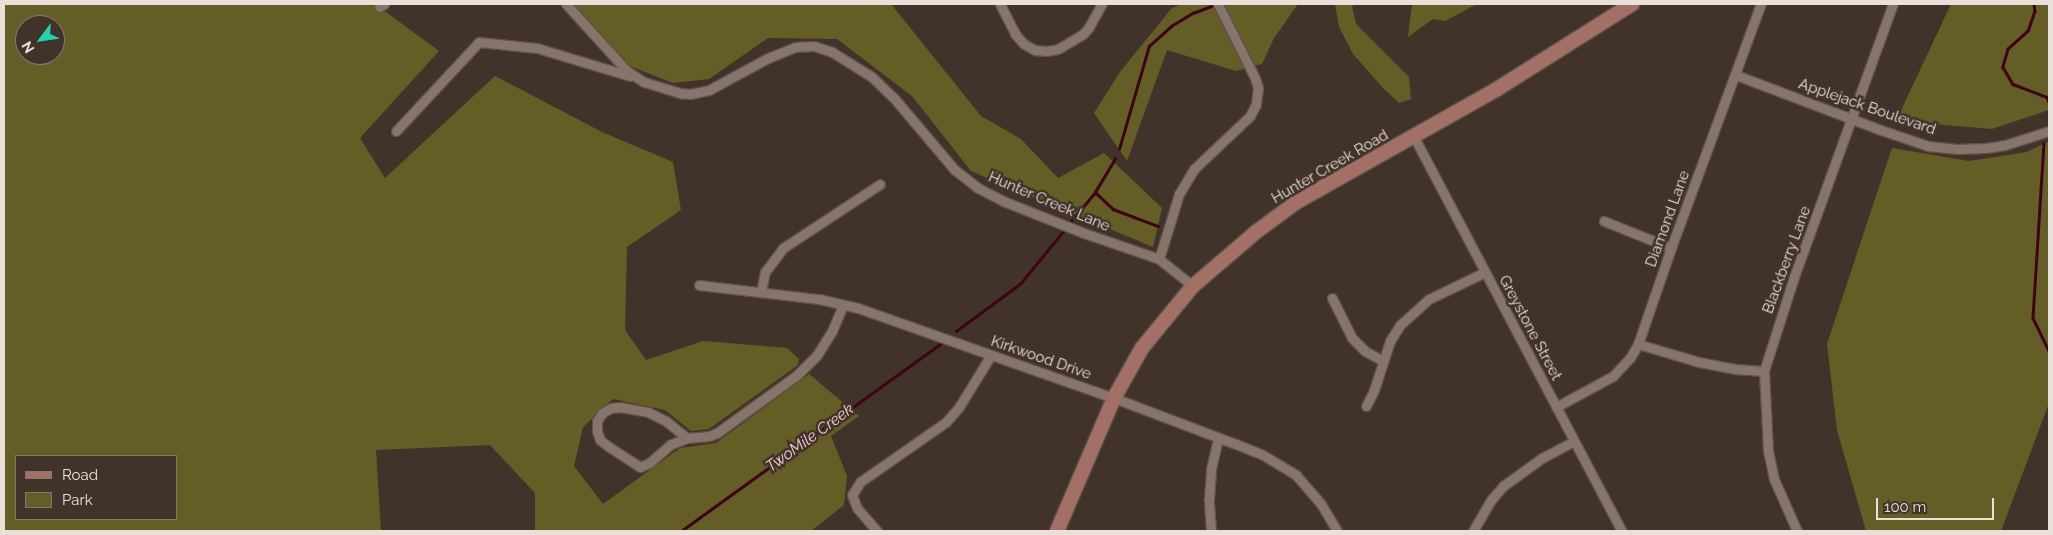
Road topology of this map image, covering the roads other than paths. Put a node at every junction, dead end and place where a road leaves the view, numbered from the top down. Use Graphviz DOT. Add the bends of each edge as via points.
graph roads {
  1 [pos="566,4"];
  2 [pos="1000,4"];
  3 [pos="1102,4"];
  4 [pos="1218,4"];
  5 [pos="1632,4"];
  6 [pos="1760,4"];
  7 [pos="1893,4"];
  8 [pos="1736,75"];
  9 [pos="635,77"];
  10 [pos="1852,118"];
  11 [pos="396,131"];
  12 [pos="2049,131"];
  13 [pos="1414,137"];
  14 [pos="880,184"];
  15 [pos="1604,221"];
  16 [pos="1670,248"];
  17 [pos="1159,259"];
  18 [pos="1485,272"];
  19 [pos="699,285"];
  20 [pos="1193,286"];
  21 [pos="761,292"];
  22 [pos="1332,298"];
  23 [pos="843,305"];
  24 [pos="1638,344"];
  25 [pos="990,355"];
  26 [pos="1383,361"];
  27 [pos="1764,370"];
  28 [pos="1114,398"];
  29 [pos="1366,406"];
  30 [pos="1556,407"];
  31 [pos="687,438"];
  32 [pos="1218,438"];
  33 [pos="1574,441"];
  34 [pos="877,531"];
  35 [pos="1057,531"];
  36 [pos="1211,531"];
  37 [pos="1337,531"];
  38 [pos="1473,531"];
  39 [pos="1622,531"];
  40 [pos="1797,531"];
  1 -- 9 [label="street, Hunter Creek Lane"];
  2 -- 3 [label="street" via="1015,34 1024,44 1046,52 1058,49 1083,34"];
  4 -- 17 [label="street" via="1255,78 1258,88 1256,104 1250,116 1194,168 1179,194"];
  5 -- 13 [label="main road, Hunter Creek Road"];
  6 -- 8 [label="street, Diamond Lane"];
  7 -- 10 [label="street, Blackberry Lane"];
  8 -- 10 [label="street, Applejack Boulevard"];
  8 -- 16 [label="street, Diamond Lane"];
  9 -- 11 [label="street, Hunter Creek Lane" via="537,48 479,42"];
  9 -- 17 [label="street, Hunter Creek Lane" via="681,93 700,93 777,54 804,46 823,48 872,77 893,96 955,170 978,188 1084,234"];
  10 -- 12 [label="street, Applejack Boulevard" via="1928,146 1957,149 2004,145"];
  10 -- 27 [label="street, Blackberry Lane"];
  13 -- 18 [label="street, Greystone Street"];
  13 -- 20 [label="main road, Hunter Creek Road" via="1295,203 1248,238"];
  14 -- 21 [label="street" via="783,248 766,272"];
  15 -- 16 [label="street"];
  16 -- 24 [label="street, Diamond Lane"];
  17 -- 20 [label="street"];
  18 -- 26 [label="street" via="1446,290 1414,311 1395,333"];
  18 -- 30 [label="street, Greystone Street"];
  19 -- 21 [label="street, Kirkwood Drive"];
  20 -- 28 [label="main road, Hunter Creek Road" via="1142,348"];
  21 -- 23 [label="street, Kirkwood Drive"];
  22 -- 26 [label="street" via="1352,338 1365,351"];
  23 -- 25 [label="street, Kirkwood Drive"];
  23 -- 31 [label="street" via="817,355 797,376 717,432"];
  24 -- 27 [label="street" via="1699,362"];
  24 -- 30 [label="street, Diamond Lane" via="1614,376"];
  25 -- 28 [label="street, Kirkwood Drive"];
  25 -- 34 [label="street" via="959,407 946,422 860,482 852,495 857,508"];
  26 -- 29 [label="street"];
  27 -- 40 [label="street, Blackberry Lane" via="1768,450 1774,478"];
  28 -- 32 [label="street, Kirkwood Drive"];
  28 -- 35 [label="main road, Hunter Creek Road"];
  30 -- 33 [label="street, Greystone Street"];
  31 -- 31 [label="street" via="666,420 629,408 611,408 597,421 600,440 640,467 671,444"];
  32 -- 36 [label="street" via="1211,469"];
  32 -- 37 [label="street, Kirkwood Drive" via="1262,455 1296,475 1321,504"];
  33 -- 38 [label="street" via="1542,458 1503,486"];
  33 -- 39 [label="street, Greystone Street"];
}
